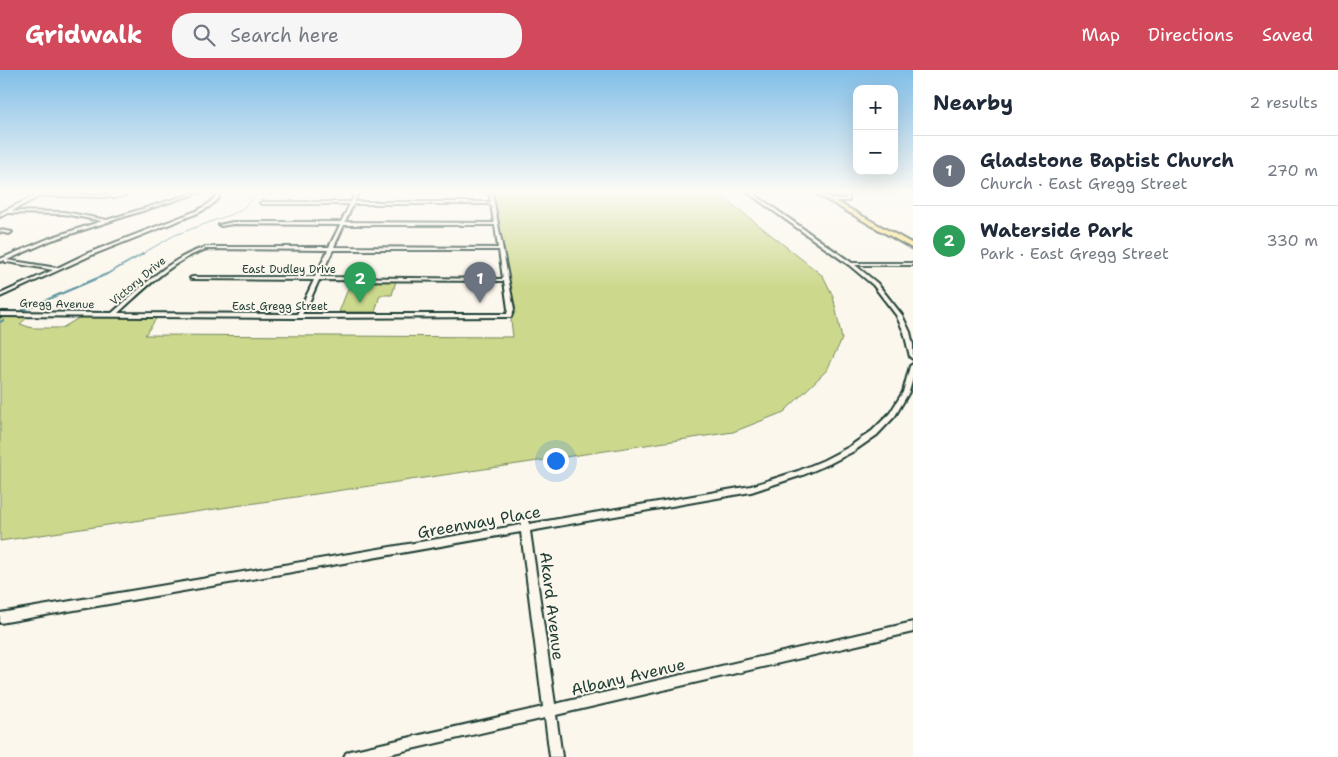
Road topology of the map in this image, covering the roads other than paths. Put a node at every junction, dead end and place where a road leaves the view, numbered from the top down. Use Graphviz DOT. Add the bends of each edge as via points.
graph roads {
  1 [pos="97,224"];
  2 [pos="167,224"];
  3 [pos="227,224"];
  4 [pos="342,224"];
  5 [pos="496,224"];
  6 [pos="794,224"];
  7 [pos="873,224"];
  8 [pos="221,225"];
  9 [pos="0,233"];
  10 [pos="9,233"];
  11 [pos="904,242"];
  12 [pos="913,243"];
  13 [pos="913,247"];
  14 [pos="331,248"];
  15 [pos="501,249"];
  16 [pos="2,260"];
  17 [pos="851,264"];
  18 [pos="913,264"];
  19 [pos="57,269"];
  20 [pos="192,278"];
  21 [pos="316,279"];
  22 [pos="506,280"];
  23 [pos="0,296"];
  24 [pos="0,314"];
  25 [pos="113,315"];
  26 [pos="298,316"];
  27 [pos="913,357"];
  28 [pos="913,366"];
  29 [pos="525,524"];
  30 [pos="0,618"];
  31 [pos="913,627"];
  32 [pos="550,711"];
  33 [pos="350,757"];
  34 [pos="556,757"];
  1 -- 16 [label="street"];
  2 -- 19 [label="street"];
  3 -- 8 [label="street"];
  4 -- 14 [label="street"];
  5 -- 15 [label="street"];
  6 -- 17 [label="street"];
  7 -- 11 [label="main road"];
  9 -- 10 [label="street"];
  11 -- 12 [label="street"];
  11 -- 13 [label="main road"];
  14 -- 15 [label="street"];
  14 -- 21 [label="street"];
  14 -- 25 [label="street, Victory Drive" via="203,249 167,268"];
  15 -- 22 [label="street"];
  16 -- 19 [label="street"];
  17 -- 18 [label="street"];
  17 -- 27 [label="street" via="875,284 895,309 907,332"];
  19 -- 23 [label="street"];
  20 -- 21 [label="street, East Dudley Drive"];
  21 -- 22 [label="street, East Dudley Drive"];
  21 -- 26 [label="street"];
  22 -- 26 [label="street, East Gregg Street" via="511,312 506,316"];
  24 -- 25 [label="street, Gregg Avenue"];
  25 -- 26 [label="street, East Gregg Street"];
  28 -- 29 [label="street, Greenway Place" via="906,391 888,418 851,449 817,468 720,496"];
  29 -- 30 [label="street, Greenway Place"];
  29 -- 32 [label="street, Akard Avenue"];
  31 -- 32 [label="street, Albany Avenue"];
  32 -- 33 [label="street, Albany Avenue"];
  32 -- 34 [label="street, Akard Avenue"];
}
